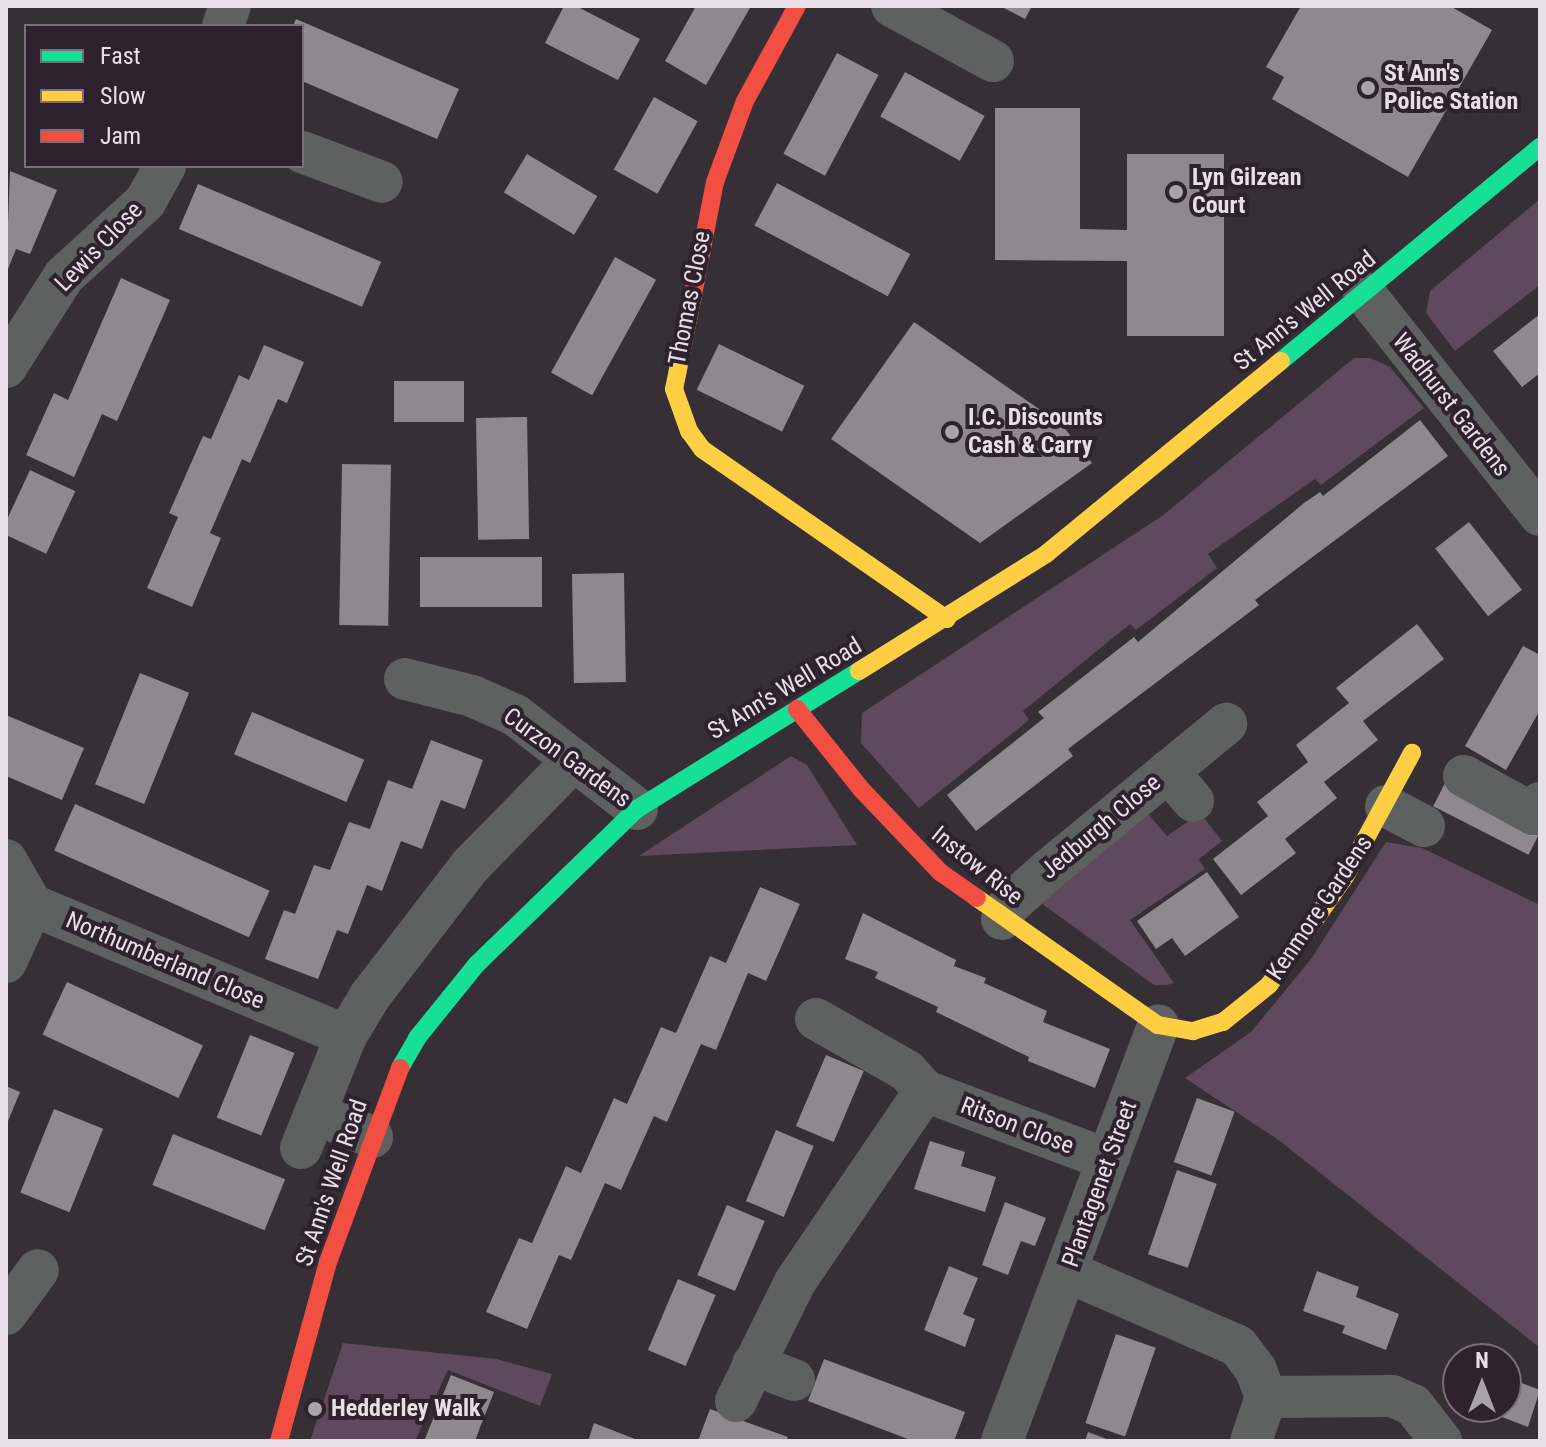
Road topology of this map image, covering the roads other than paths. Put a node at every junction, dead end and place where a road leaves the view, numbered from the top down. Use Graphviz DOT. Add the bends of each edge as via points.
graph roads {
  1 [pos="797,6"];
  2 [pos="892,6"];
  3 [pos="993,61"];
  4 [pos="1540,147"];
  5 [pos="304,153"];
  6 [pos="164,168"];
  7 [pos="382,182"];
  8 [pos="1364,293"];
  9 [pos="6,367"];
  10 [pos="1540,515"];
  11 [pos="947,619"];
  12 [pos="405,679"];
  13 [pos="797,709"];
  14 [pos="1226,724"];
  15 [pos="1412,753"];
  16 [pos="574,760"];
  17 [pos="1464,776"];
  18 [pos="1540,803"];
  19 [pos="1386,806"];
  20 [pos="637,809"];
  21 [pos="1424,826"];
  22 [pos="6,860"];
  23 [pos="32,905"];
  24 [pos="1002,919"];
  25 [pos="6,962"];
  26 [pos="816,1019"];
  27 [pos="1158,1025"];
  28 [pos="346,1036"];
  29 [pos="925,1091"];
  30 [pos="372,1137"];
  31 [pos="1110,1155"];
  32 [pos="38,1270"];
  33 [pos="1068,1272"];
  34 [pos="6,1314"];
  35 [pos="753,1364"];
  36 [pos="794,1380"];
  37 [pos="1266,1397"];
  38 [pos="736,1401"];
  39 [pos="279,1441"];
  40 [pos="1002,1441"];
  41 [pos="1251,1441"];
  42 [pos="1441,1441"];
  1 -- 11 [label="street, Thomas Close" via="745,101 715,182 674,389 689,431 702,449"];
  2 -- 3 [label="street"];
  4 -- 8 [label="street, St Ann's Well Road"];
  5 -- 7 [label="street"];
  6 -- 9 [label="street, Lewis Close" via="145,202 64,276"];
  8 -- 10 [label="street, Wadhurst Gardens"];
  8 -- 11 [label="street, St Ann's Well Road" via="1046,554"];
  11 -- 13 [label="street, St Ann's Well Road"];
  12 -- 16 [label="street, Curzon Gardens" via="472,696 515,715"];
  13 -- 20 [label="street, St Ann's Well Road"];
  13 -- 24 [label="street, Instow Rise" via="898,831"];
  14 -- 24 [label="street, Jedburgh Close" via="1180,786 1018,897"];
  15 -- 19 [label="street, Kenmore Gardens"];
  16 -- 20 [label="street, Curzon Gardens"];
  16 -- 28 [label="street" via="461,877 411,938"];
  17 -- 18 [label="street" via="1533,814"];
  19 -- 21 [label="street"];
  19 -- 27 [label="street, Kenmore Gardens" via="1269,985 1223,1022 1193,1031"];
  20 -- 30 [label="street, St Ann's Well Road" via="554,886 443,1005 395,1077"];
  22 -- 23 [label="street"];
  23 -- 25 [label="street"];
  23 -- 28 [label="street, Northumberland Close"];
  24 -- 27 [label="street, Instow Rise"];
  26 -- 29 [label="street, Ritson Close" via="907,1071"];
  27 -- 31 [label="street, Plantagenet Street"];
  28 -- 30 [label="street" via="308,1130"];
  29 -- 31 [label="street, Ritson Close" via="1098,1156"];
  29 -- 35 [label="street" via="831,1259 795,1282"];
  30 -- 39 [label="street, St Ann's Well Road" via="328,1262"];
  31 -- 33 [label="street, Plantagenet Street"];
  32 -- 34 [label="street"];
  33 -- 37 [label="street" via="1238,1346 1256,1370"];
  33 -- 40 [label="street, Plantagenet Street" via="1021,1335"];
  35 -- 36 [label="street"];
  35 -- 38 [label="street"];
  37 -- 41 [label="street"];
  37 -- 42 [label="street" via="1392,1396 1413,1405"];
}
